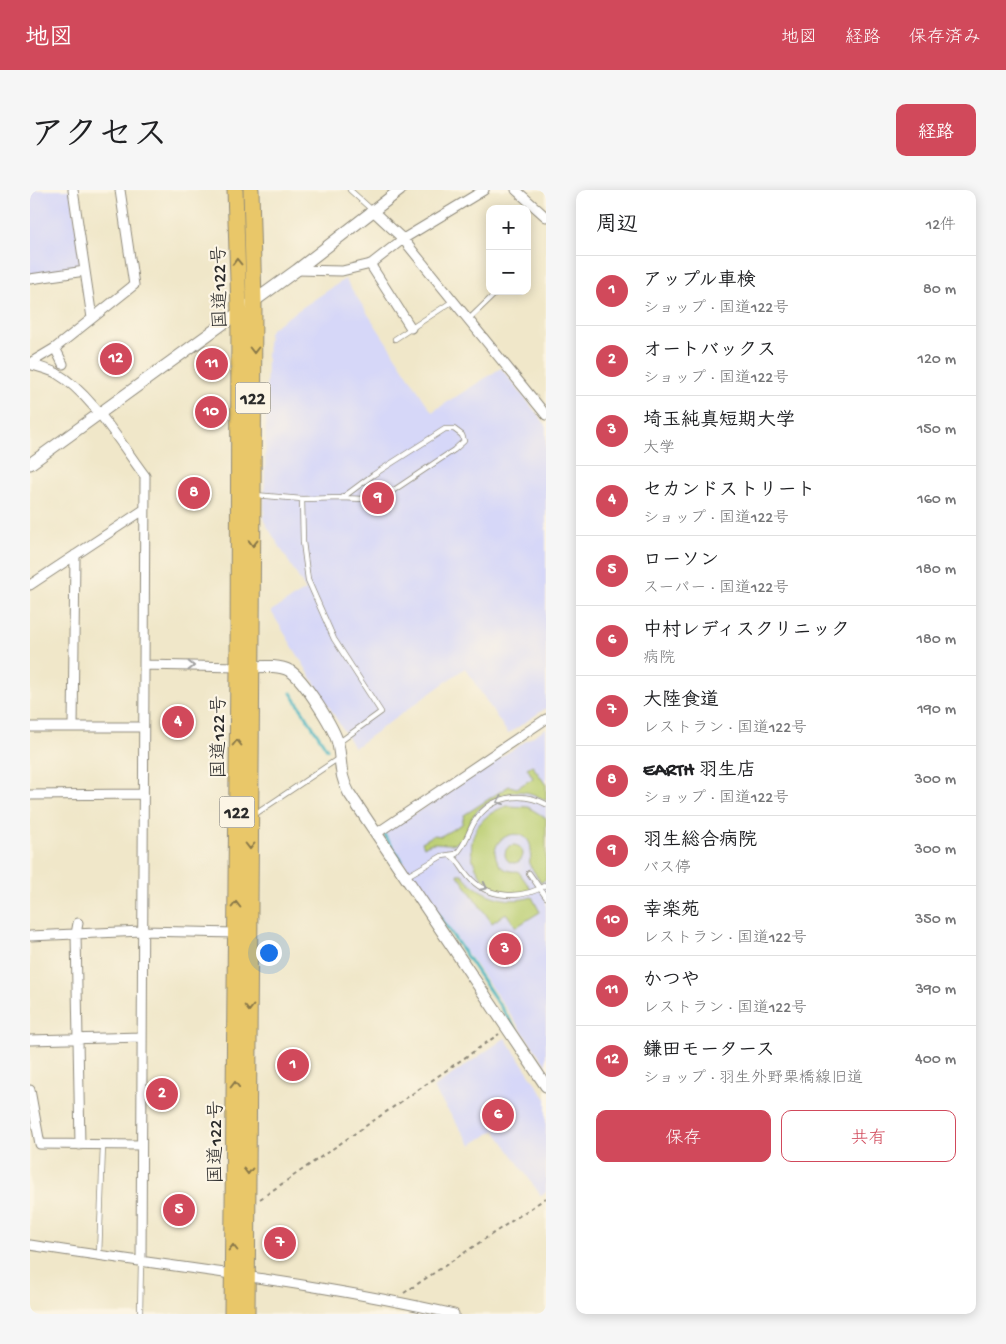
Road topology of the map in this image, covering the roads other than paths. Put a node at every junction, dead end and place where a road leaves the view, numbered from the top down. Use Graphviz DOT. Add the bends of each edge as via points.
graph roads {
  1 [pos="73,190"];
  2 [pos="120,190"];
  3 [pos="235,190"];
  4 [pos="251,190"];
  5 [pos="350,190"];
  6 [pos="400,190"];
  7 [pos="484,190"];
  8 [pos="516,190"];
  9 [pos="373,211"];
  10 [pos="546,217"];
  11 [pos="403,239"];
  12 [pos="370,264"];
  13 [pos="297,270"];
  14 [pos="85,271"];
  15 [pos="30,279"];
  16 [pos="494,295"];
  17 [pos="453,301"];
  18 [pos="254,302"];
  19 [pos="239,311"];
  20 [pos="92,318"];
  21 [pos="468,320"];
  22 [pos="411,328"];
  23 [pos="395,338"];
  24 [pos="55,348"];
  25 [pos="30,364"];
  26 [pos="63,364"];
  27 [pos="99,414"];
  28 [pos="546,415"];
  29 [pos="30,464"];
  30 [pos="253,495"];
  31 [pos="342,498"];
  32 [pos="302,499"];
  33 [pos="145,509"];
  34 [pos="75,555"];
  35 [pos="30,585"];
  36 [pos="144,665"];
  37 [pos="245,667"];
  38 [pos="546,719"];
  39 [pos="30,727"];
  40 [pos="73,727"];
  41 [pos="143,727"];
  42 [pos="338,742"];
  43 [pos="339,758"];
  44 [pos="143,794"];
  45 [pos="30,795"];
  46 [pos="546,804"];
  47 [pos="250,817"];
  48 [pos="377,833"];
  49 [pos="449,855"];
  50 [pos="529,873"];
  51 [pos="406,877"];
  52 [pos="546,885"];
  53 [pos="540,889"];
  54 [pos="546,897"];
  55 [pos="78,923"];
  56 [pos="142,931"];
  57 [pos="236,933"];
  58 [pos="76,934"];
  59 [pos="30,936"];
  60 [pos="142,1037"];
  61 [pos="78,1039"];
  62 [pos="30,1040"];
  63 [pos="546,1086"];
  64 [pos="30,1090"];
  65 [pos="80,1145"];
  66 [pos="103,1145"];
  67 [pos="141,1145"];
  68 [pos="30,1245"];
  69 [pos="99,1256"];
  70 [pos="141,1262"];
  71 [pos="240,1275"];
  72 [pos="140,1314"];
  73 [pos="232,1314"];
  74 [pos="247,1314"];
  75 [pos="454,1314"];
  1 -- 14 [label="street"];
  2 -- 20 [label="street" via="134,285"];
  19 -- 3 [label="highway, 国道122号 / 122, one-way"];
  4 -- 18 [label="highway, 国道122号 / 122"];
  5 -- 9 [label="lane"];
  6 -- 9 [label="street"];
  7 -- 11 [label="street"];
  8 -- 10 [label="street"];
  9 -- 11 [label="street"];
  9 -- 13 [label="street"];
  11 -- 12 [label="street"];
  11 -- 17 [label="street"];
  12 -- 13 [label="street" via="342,271"];
  12 -- 22 [label="street"];
  13 -- 18 [label="street"];
  14 -- 15 [label="street"];
  14 -- 20 [label="street"];
  16 -- 21 [label="lane"];
  17 -- 21 [label="street"];
  17 -- 22 [label="lane"];
  18 -- 19 [label="street"];
  18 -- 30 [label="highway, 国道122号 / 122, one-way"];
  19 -- 27 [label="street"];
  19 -- 37 [label="highway, 国道122号 / 122"];
  20 -- 24 [label="street"];
  21 -- 28 [label="street"];
  22 -- 23 [label="lane"];
  24 -- 25 [label="street"];
  24 -- 26 [label="street"];
  25 -- 27 [label="street" via="55,373 76,388"];
  27 -- 29 [label="street"];
  27 -- 33 [label="street" via="145,476"];
  30 -- 32 [label="lane"];
  30 -- 37 [label="highway, 国道122号 / 122, one-way"];
  31 -- 31 [label="lane" via="445,429 454,429 462,435 464,441 454,450 388,494 363,499"];
  31 -- 32 [label="lane"];
  32 -- 42 [label="lane" via="308,580 334,639 381,712"];
  33 -- 34 [label="street"];
  33 -- 36 [label="street"];
  34 -- 35 [label="street"];
  34 -- 40 [label="street"];
  36 -- 37 [label="street, one-way"];
  36 -- 41 [label="street"];
  37 -- 42 [label="street" via="291,671 301,681"];
  37 -- 47 [label="highway, 国道122号 / 122"];
  57 -- 37 [label="highway, 国道122号 / 122, one-way"];
  38 -- 48 [label="street"];
  39 -- 40 [label="street"];
  40 -- 41 [label="street"];
  41 -- 44 [label="street"];
  42 -- 43 [label="street"];
  43 -- 47 [label="lane"];
  43 -- 48 [label="street" via="343,783"];
  44 -- 45 [label="street"];
  44 -- 56 [label="street"];
  46 -- 49 [label="lane, one-way" via="526,796 511,797 490,805 474,822 459,851"];
  47 -- 71 [label="highway, 国道122号 / 122, one-way"];
  48 -- 51 [label="street"];
  49 -- 51 [label="lane"];
  49 -- 53 [label="lane, one-way" via="457,859 475,883 494,892 514,896"];
  50 -- 53 [label="lane"];
  51 -- 63 [label="street"];
  52 -- 53 [label="lane"];
  53 -- 54 [label="lane"];
  55 -- 58 [label="street"];
  56 -- 57 [label="street"];
  56 -- 58 [label="street"];
  56 -- 60 [label="street"];
  71 -- 57 [label="highway, 国道122号 / 122, one-way"];
  58 -- 59 [label="street"];
  58 -- 61 [label="street"];
  60 -- 61 [label="street"];
  60 -- 67 [label="street"];
  61 -- 62 [label="street"];
  61 -- 65 [label="street"];
  64 -- 65 [label="street" via="40,1144"];
  65 -- 66 [label="street"];
  66 -- 67 [label="street"];
  66 -- 69 [label="lane"];
  67 -- 70 [label="street"];
  68 -- 69 [label="street"];
  69 -- 70 [label="street"];
  70 -- 71 [label="street"];
  70 -- 72 [label="lane"];
  71 -- 73 [label="highway, 国道122号 / 122"];
  71 -- 74 [label="highway, 国道122号 / 122"];
  71 -- 75 [label="street"];
}
